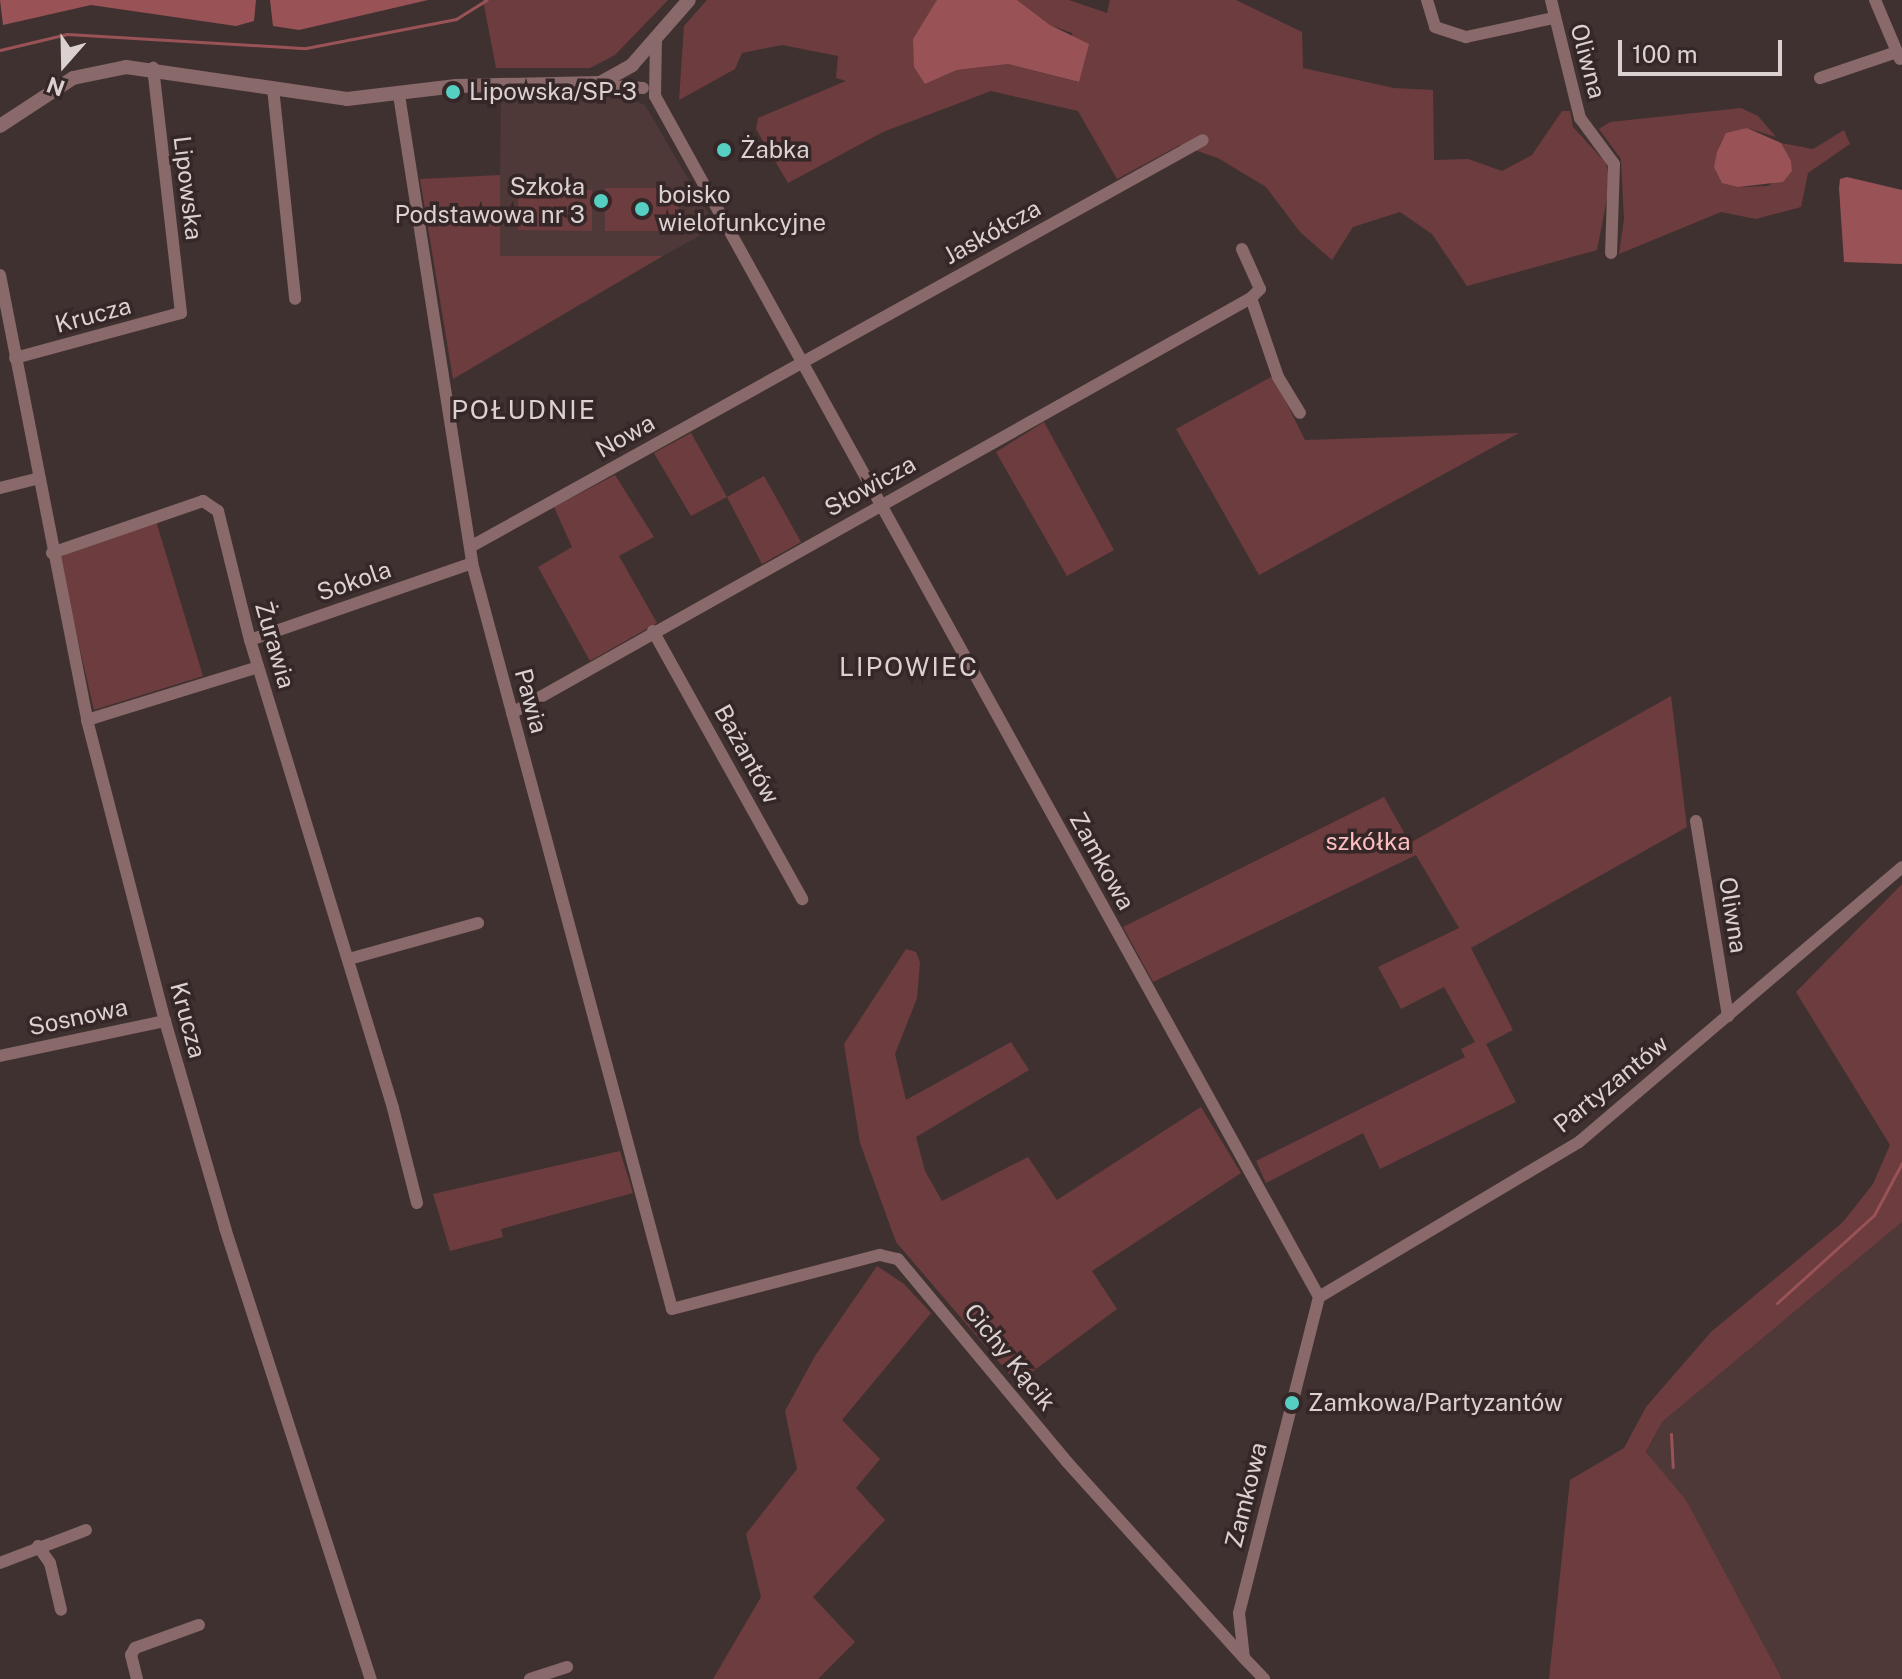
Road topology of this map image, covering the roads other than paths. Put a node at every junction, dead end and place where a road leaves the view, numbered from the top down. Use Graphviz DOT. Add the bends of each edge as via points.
graph roads {
  1 [pos="689,0"];
  2 [pos="1427,0"];
  3 [pos="1551,0"];
  4 [pos="1875,0"];
  5 [pos="1554,18"];
  6 [pos="656,38"];
  7 [pos="1899,55"];
  8 [pos="630,66"];
  9 [pos="153,68"];
  10 [pos="1820,78"];
  11 [pos="587,85"];
  12 [pos="648,85"];
  13 [pos="273,88"];
  14 [pos="399,95"];
  15 [pos="0,126"];
  16 [pos="1203,140"];
  17 [pos="1242,249"];
  18 [pos="1611,253"];
  19 [pos="0,275"];
  20 [pos="1251,298"];
  21 [pos="295,299"];
  22 [pos="181,313"];
  23 [pos="15,358"];
  24 [pos="802,363"];
  25 [pos="1300,413"];
  26 [pos="36,479"];
  27 [pos="0,488"];
  28 [pos="880,506"];
  29 [pos="470,547"];
  30 [pos="52,553"];
  31 [pos="472,563"];
  32 [pos="653,631"];
  33 [pos="250,640"];
  34 [pos="258,667"];
  35 [pos="512,713"];
  36 [pos="87,720"];
  37 [pos="1696,821"];
  38 [pos="1902,867"];
  39 [pos="802,899"];
  40 [pos="478,923"];
  41 [pos="349,959"];
  42 [pos="1728,1016"];
  43 [pos="165,1021"];
  44 [pos="0,1056"];
  45 [pos="417,1203"];
  46 [pos="1319,1297"];
  47 [pos="672,1309"];
  48 [pos="86,1530"];
  49 [pos="38,1546"];
  50 [pos="0,1563"];
  51 [pos="61,1610"];
  52 [pos="199,1625"];
  53 [pos="1244,1658"];
  54 [pos="567,1667"];
  55 [pos="137,1679"];
  56 [pos="371,1679"];
  57 [pos="530,1679"];
  58 [pos="1264,1679"];
  1 -- 6 [label="street"];
  2 -- 5 [label="street, Oliwna" via="1435,27 1466,37"];
  3 -- 5 [label="street"];
  4 -- 7 [label="street"];
  5 -- 18 [label="street, Oliwna" via="1580,118 1614,164"];
  6 -- 8 [label="street"];
  6 -- 12 [label="street, Zamkowa"];
  7 -- 10 [label="street"];
  8 -- 11 [label="street" via="611,79"];
  8 -- 12 [label="street"];
  9 -- 13 [label="street"];
  9 -- 15 [label="street" via="99,70 73,78"];
  9 -- 22 [label="street, Lipowska"];
  11 -- 12 [label="street"];
  11 -- 14 [label="street" via="456,86"];
  12 -- 24 [label="street, Zamkowa"];
  13 -- 14 [label="street" via="347,99"];
  13 -- 21 [label="street"];
  14 -- 29 [label="street, Pawia"];
  16 -- 24 [label="street, Jaskółcza"];
  17 -- 20 [label="street" via="1260,289"];
  19 -- 23 [label="street, Krucza"];
  20 -- 25 [label="street" via="1278,377"];
  20 -- 28 [label="street, Słowicza"];
  22 -- 23 [label="street, Krucza"];
  23 -- 26 [label="street, Krucza"];
  24 -- 28 [label="street, Zamkowa"];
  24 -- 29 [label="street, Nowa"];
  26 -- 27 [label="street"];
  26 -- 30 [label="street, Krucza"];
  28 -- 32 [label="street, Słowicza"];
  28 -- 46 [label="street, Zamkowa"];
  29 -- 31 [label="street, Pawia"];
  30 -- 33 [label="street, Żurawia" via="211,502"];
  30 -- 36 [label="street, Krucza"];
  31 -- 33 [label="street, Sokola"];
  31 -- 35 [label="street, Pawia"];
  32 -- 35 [label="street, Słowicza"];
  32 -- 39 [label="street, Bażantów"];
  33 -- 34 [label="street, Żurawia"];
  34 -- 36 [label="street"];
  34 -- 41 [label="street, Żurawia"];
  35 -- 47 [label="street, Pawia"];
  36 -- 43 [label="street, Krucza"];
  37 -- 42 [label="street, Oliwna"];
  38 -- 42 [label="street, Partyzantów"];
  40 -- 41 [label="street"];
  41 -- 45 [label="street, Żurawia"];
  42 -- 46 [label="street, Partyzantów" via="1579,1142"];
  43 -- 44 [label="street, Sosnowa"];
  43 -- 56 [label="street, Krucza" via="225,1228"];
  46 -- 53 [label="street, Zamkowa" via="1239,1613"];
  47 -- 53 [label="street, Cichy Kącik" via="880,1255 898,1259 1067,1462"];
  48 -- 49 [label="street"];
  49 -- 50 [label="street"];
  49 -- 51 [label="street" via="50,1563"];
  52 -- 55 [label="street" via="135,1648 131,1655"];
  53 -- 58 [label="street"];
  54 -- 57 [label="street"];
}
